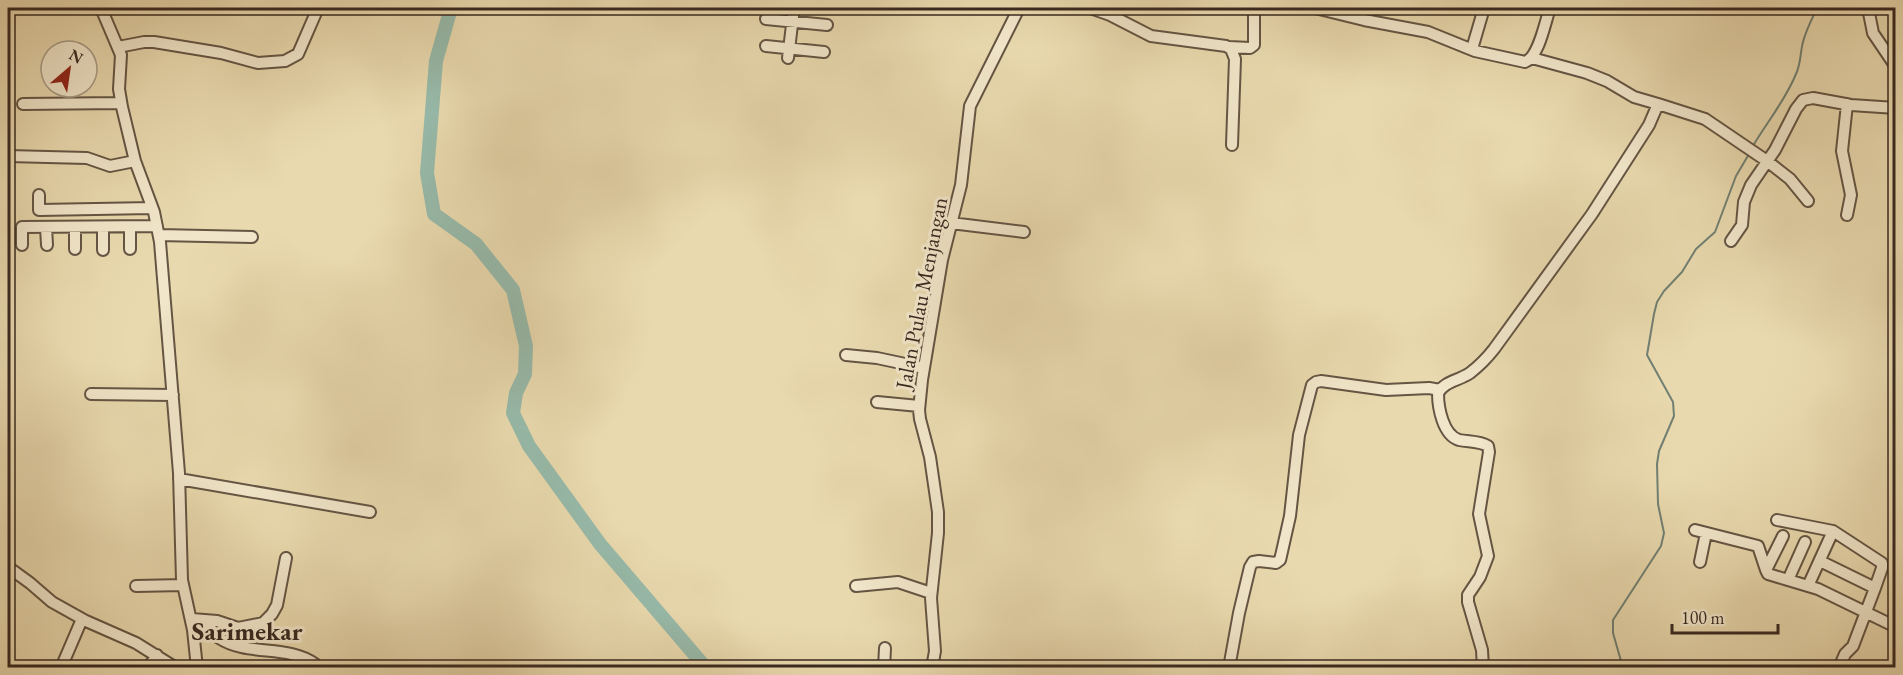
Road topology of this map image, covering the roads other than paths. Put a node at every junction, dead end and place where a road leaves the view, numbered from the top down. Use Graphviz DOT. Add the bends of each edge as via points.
graph roads {
  1 [pos="101,8"];
  2 [pos="318,8"];
  3 [pos="794,8"];
  4 [pos="1019,8"];
  5 [pos="1090,8"];
  6 [pos="1256,8"];
  7 [pos="1315,8"];
  8 [pos="1484,8"];
  9 [pos="1550,8"];
  10 [pos="1868,8"];
  11 [pos="766,19"];
  12 [pos="792,22"];
  13 [pos="827,25"];
  14 [pos="765,46"];
  15 [pos="118,47"];
  16 [pos="1229,47"];
  17 [pos="1472,50"];
  18 [pos="824,52"];
  19 [pos="788,53"];
  20 [pos="1532,58"];
  21 [pos="1896,68"];
  22 [pos="121,103"];
  23 [pos="23,104"];
  24 [pos="1658,104"];
  25 [pos="1847,104"];
  26 [pos="1896,108"];
  27 [pos="1233,145"];
  28 [pos="8,156"];
  29 [pos="135,160"];
  30 [pos="1767,161"];
  31 [pos="39,195"];
  32 [pos="1808,201"];
  33 [pos="152,208"];
  34 [pos="1847,215"];
  35 [pos="951,223"];
  36 [pos="130,226"];
  37 [pos="46,227"];
  38 [pos="75,227"];
  39 [pos="103,227"];
  40 [pos="158,231"];
  41 [pos="1024,232"];
  42 [pos="252,237"];
  43 [pos="1731,241"];
  44 [pos="22,245"];
  45 [pos="46,246"];
  46 [pos="75,249"];
  47 [pos="130,249"];
  48 [pos="103,250"];
  49 [pos="846,355"];
  50 [pos="924,368"];
  51 [pos="1440,390"];
  52 [pos="91,394"];
  53 [pos="173,395"];
  54 [pos="877,402"];
  55 [pos="919,406"];
  56 [pos="179,479"];
  57 [pos="370,513"];
  58 [pos="1777,520"];
  59 [pos="1695,531"];
  60 [pos="1833,531"];
  61 [pos="1706,533"];
  62 [pos="1783,536"];
  63 [pos="1805,542"];
  64 [pos="286,558"];
  65 [pos="1820,561"];
  66 [pos="1700,562"];
  67 [pos="8,567"];
  68 [pos="1766,570"];
  69 [pos="1788,580"];
  70 [pos="183,585"];
  71 [pos="136,586"];
  72 [pos="856,586"];
  73 [pos="1808,586"];
  74 [pos="1875,588"];
  75 [pos="931,593"];
  76 [pos="1865,611"];
  77 [pos="82,619"];
  78 [pos="192,620"];
  79 [pos="204,620"];
  80 [pos="1896,627"];
  81 [pos="885,648"];
  82 [pos="157,655"];
  83 [pos="315,664"];
  84 [pos="61,668"];
  85 [pos="148,668"];
  86 [pos="176,668"];
  87 [pos="197,668"];
  88 [pos="884,668"];
  89 [pos="932,668"];
  90 [pos="1229,668"];
  91 [pos="1483,668"];
  92 [pos="1839,668"];
  1 -- 15 [label="street"];
  2 -- 15 [label="street" via="298,54 285,62 258,63 154,42"];
  3 -- 12 [label="street"];
  4 -- 35 [label="street, Jalan Pulau Menjangan" via="970,105 961,185"];
  5 -- 16 [label="street" via="1151,36"];
  6 -- 16 [label="street" via="1254,45"];
  7 -- 17 [label="street" via="1428,32"];
  8 -- 17 [label="street"];
  9 -- 20 [label="street"];
  10 -- 21 [label="street" via="1873,33"];
  11 -- 12 [label="street"];
  12 -- 13 [label="street"];
  12 -- 19 [label="street"];
  14 -- 19 [label="street"];
  15 -- 22 [label="street"];
  16 -- 27 [label="street" via="1235,55"];
  17 -- 20 [label="street" via="1525,62"];
  18 -- 19 [label="street"];
  20 -- 24 [label="street" via="1587,73 1634,97"];
  22 -- 23 [label="street"];
  22 -- 29 [label="street"];
  24 -- 30 [label="street" via="1705,119"];
  24 -- 51 [label="street" via="1649,125 1592,214 1494,349 1467,375"];
  25 -- 26 [label="street"];
  25 -- 30 [label="street" via="1803,100"];
  25 -- 34 [label="street" via="1842,151 1851,195"];
  28 -- 29 [label="street" via="87,158 110,166"];
  29 -- 33 [label="street"];
  30 -- 32 [label="street" via="1790,179"];
  30 -- 43 [label="street" via="1746,196 1742,225"];
  31 -- 33 [label="street" via="39,210"];
  33 -- 40 [label="street"];
  35 -- 41 [label="street"];
  35 -- 50 [label="street, Jalan Pulau Menjangan"];
  36 -- 39 [label="street"];
  36 -- 40 [label="street"];
  36 -- 47 [label="street"];
  37 -- 38 [label="street"];
  37 -- 44 [label="street" via="22,227"];
  37 -- 45 [label="street"];
  38 -- 39 [label="street"];
  38 -- 46 [label="street"];
  39 -- 48 [label="street"];
  40 -- 42 [label="street"];
  40 -- 53 [label="street"];
  49 -- 50 [label="street" via="877,357"];
  50 -- 55 [label="street, Jalan Pulau Menjangan"];
  51 -- 90 [label="street" via="1386,390 1321,381 1311,385 1299,435 1290,516 1280,560 1253,562 1250,567"];
  51 -- 91 [label="street" via="1438,400 1446,428 1458,439 1488,446 1489,452 1479,514 1488,556 1468,595"];
  52 -- 53 [label="street"];
  53 -- 56 [label="street"];
  54 -- 55 [label="street"];
  55 -- 75 [label="street, Jalan Pulau Menjangan" via="938,512"];
  56 -- 57 [label="street"];
  56 -- 70 [label="street"];
  58 -- 60 [label="street"];
  59 -- 61 [label="street"];
  60 -- 65 [label="street"];
  60 -- 74 [label="street" via="1882,564"];
  61 -- 66 [label="street"];
  61 -- 68 [label="street" via="1758,546"];
  62 -- 68 [label="street"];
  63 -- 69 [label="street"];
  64 -- 79 [label="street" via="277,605 268,619 238,628"];
  65 -- 73 [label="street"];
  65 -- 74 [label="street"];
  67 -- 77 [label="street" via="52,602"];
  68 -- 69 [label="street"];
  69 -- 73 [label="street"];
  70 -- 71 [label="street"];
  70 -- 78 [label="street"];
  72 -- 75 [label="street" via="898,582"];
  73 -- 76 [label="street"];
  74 -- 76 [label="street"];
  75 -- 89 [label="street, Jalan Pulau Menjangan" via="935,651"];
  76 -- 80 [label="street"];
  76 -- 92 [label="street" via="1853,646"];
  77 -- 82 [label="street"];
  77 -- 84 [label="street"];
  78 -- 79 [label="street"];
  78 -- 87 [label="street"];
  79 -- 83 [label="street" via="228,642 297,654"];
  81 -- 88 [label="street"];
  82 -- 85 [label="street"];
  82 -- 86 [label="street"];
}
